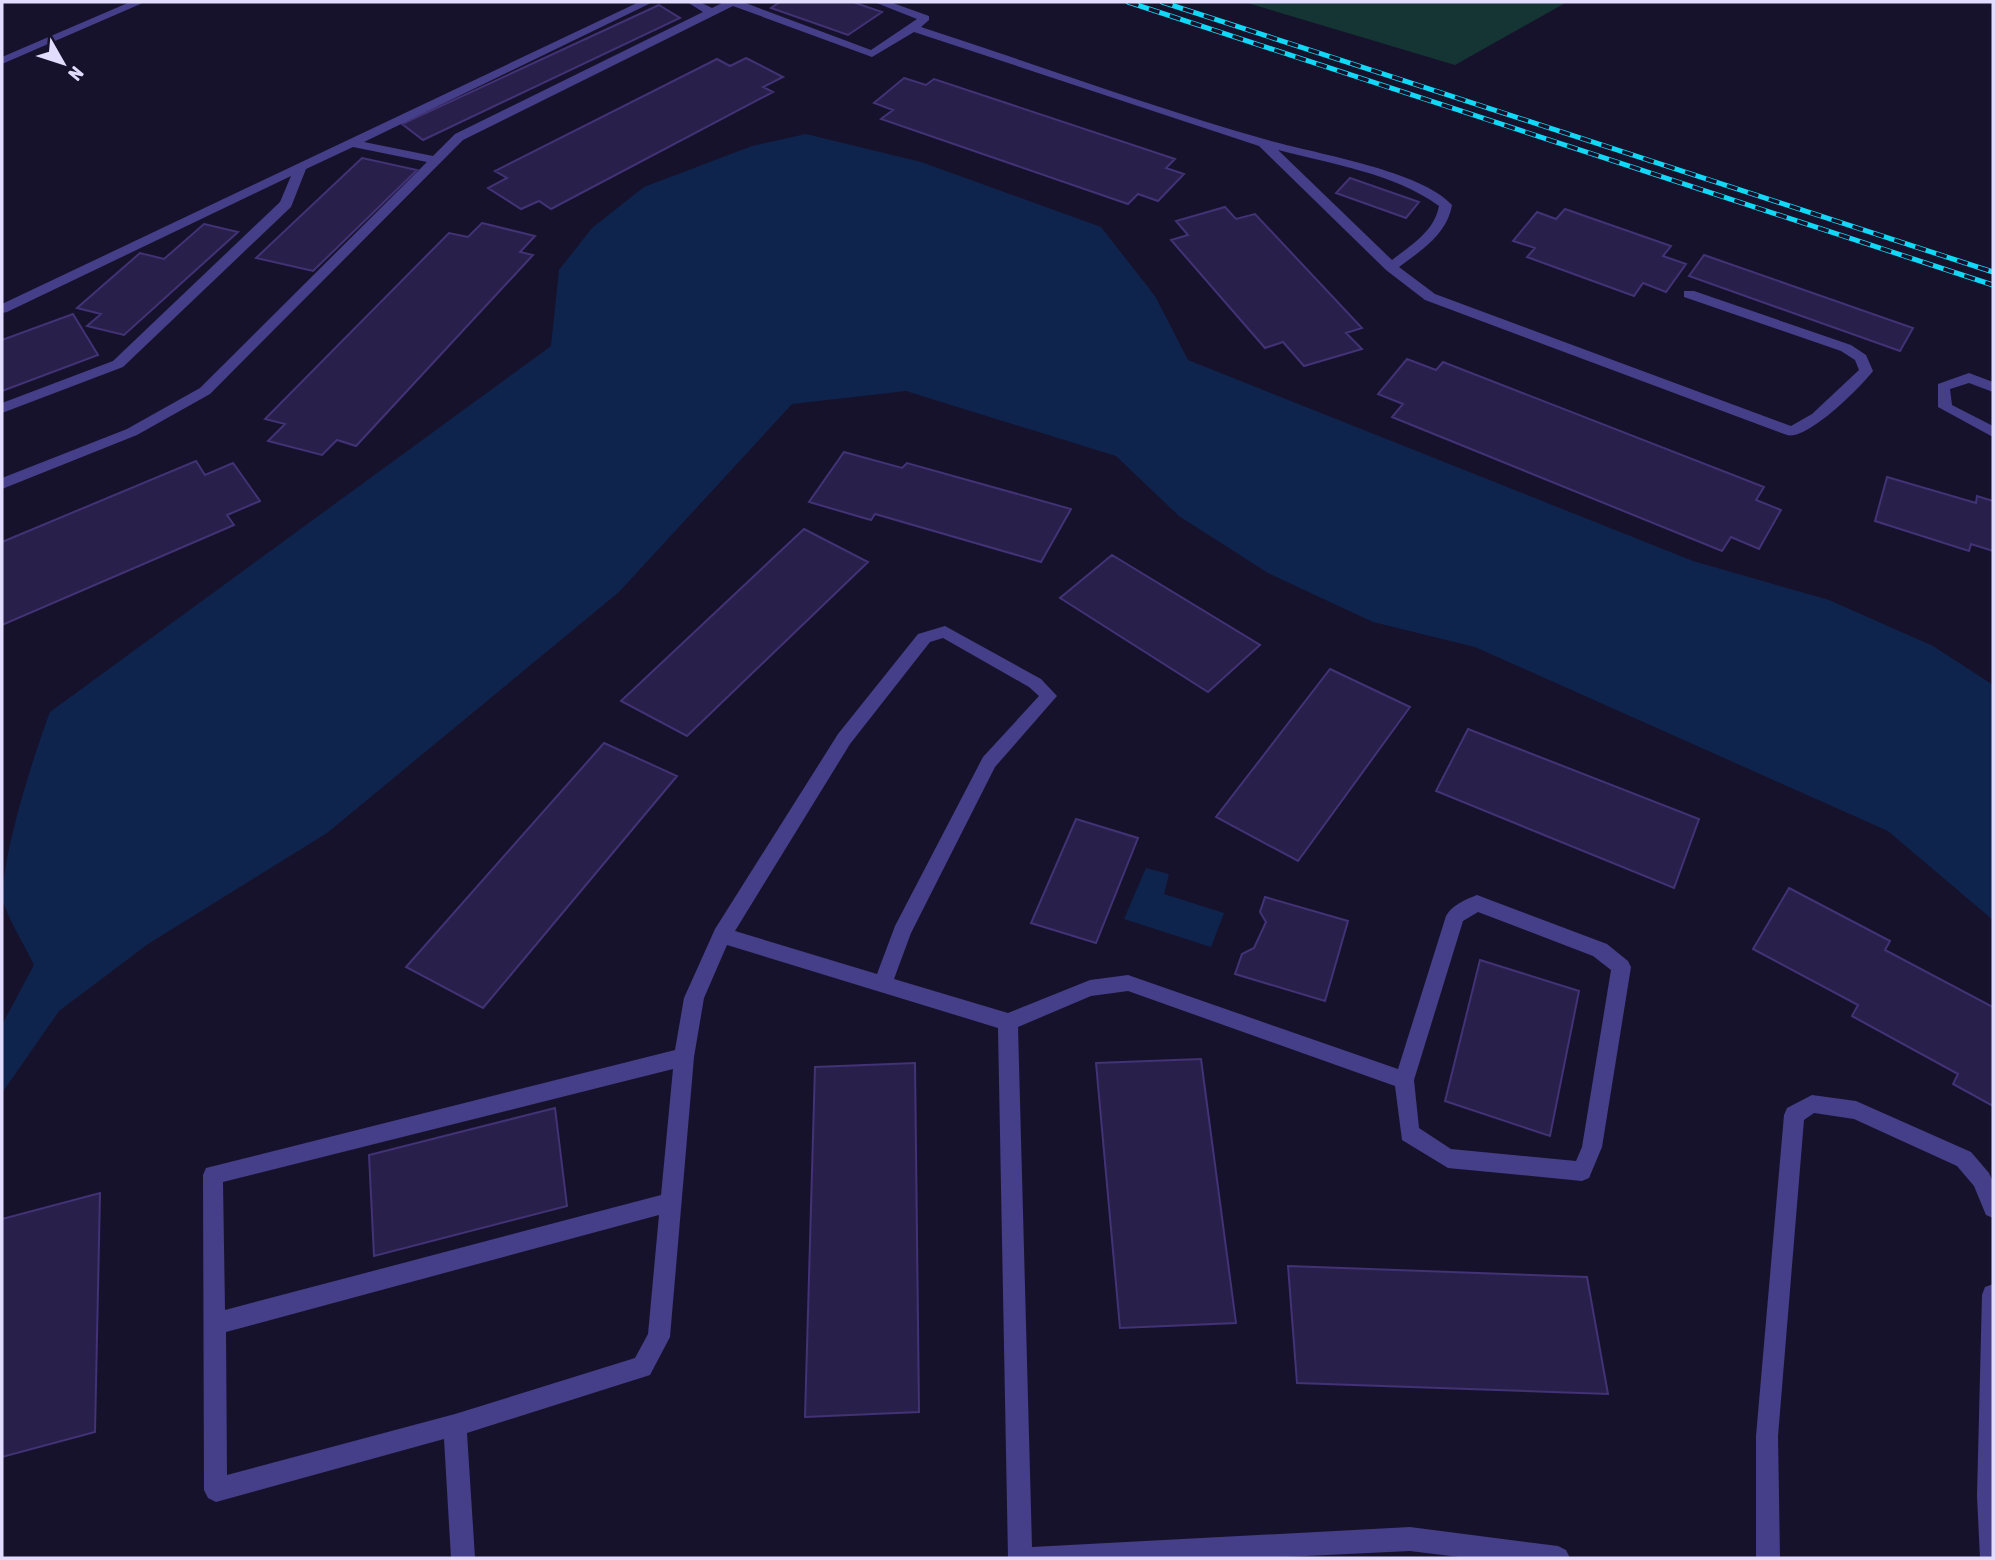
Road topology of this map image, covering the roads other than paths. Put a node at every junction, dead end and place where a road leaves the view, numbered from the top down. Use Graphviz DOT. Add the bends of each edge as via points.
graph roads {
  1 [pos="139,2"];
  2 [pos="647,2"];
  3 [pos="692,2"];
  4 [pos="732,2"];
  5 [pos="880,2"];
  6 [pos="712,12"];
  7 [pos="913,27"];
  8 [pos="2,61"];
  9 [pos="353,143"];
  10 [pos="1263,143"];
  11 [pos="436,160"];
  12 [pos="301,167"];
  13 [pos="1391,267"];
  14 [pos="1689,294"];
  15 [pos="2,309"];
  16 [pos="1993,387"];
  17 [pos="2,408"];
  18 [pos="1993,432"];
  19 [pos="2,484"];
  20 [pos="722,935"];
  21 [pos="883,982"];
  22 [pos="1008,1022"];
  23 [pos="684,1057"];
  24 [pos="1404,1080"];
  25 [pos="671,1202"];
  26 [pos="1993,1208"];
  27 [pos="1993,1294"];
  28 [pos="214,1324"];
  29 [pos="455,1425"];
  30 [pos="1167,1555"];
  31 [pos="463,1558"];
  32 [pos="1020,1558"];
  33 [pos="1033,1558"];
  34 [pos="1558,1558"];
  35 [pos="1768,1558"];
  36 [pos="1992,1558"];
  1 -- 8 [label="street"];
  2 -- 9 [label="street"];
  3 -- 6 [label="street"];
  4 -- 6 [label="street"];
  4 -- 7 [label="street" via="872,54"];
  5 -- 7 [label="street" via="925,18"];
  6 -- 11 [label="street" via="459,137"];
  7 -- 10 [label="street"];
  9 -- 11 [label="street"];
  9 -- 12 [label="street"];
  10 -- 13 [label="street"];
  10 -- 13 [label="street" via="1436,195 1446,205 1446,217"];
  11 -- 19 [label="street" via="205,391 140,429"];
  12 -- 15 [label="street"];
  12 -- 17 [label="street" via="286,204 118,364"];
  13 -- 14 [label="street" via="1430,297 1792,432 1818,417 1866,371 1861,358 1846,348"];
  16 -- 18 [label="street" via="1969,378 1942,387 1945,407"];
  20 -- 21 [label="street"];
  20 -- 21 [label="street" via="844,739 924,638 945,632 1035,682 1049,696 989,762 902,932"];
  20 -- 23 [label="street" via="694,998"];
  21 -- 22 [label="street"];
  22 -- 24 [label="street" via="1090,988 1128,983"];
  22 -- 32 [label="street"];
  23 -- 25 [label="street"];
  23 -- 28 [label="street" via="213,1175"];
  24 -- 24 [label="street" via="1409,1133 1448,1158 1582,1171 1592,1147 1621,967 1600,950 1477,903 1455,915"];
  25 -- 28 [label="street"];
  25 -- 29 [label="street" via="659,1337 642,1367"];
  26 -- 35 [label="street" via="1982,1180 1964,1159 1856,1110 1812,1104 1794,1115 1767,1436"];
  27 -- 36 [label="street"];
  28 -- 29 [label="street" via="216,1490"];
  29 -- 31 [label="street"];
  30 -- 33 [label="street"];
  30 -- 34 [label="street" via="1410,1539"];
}
